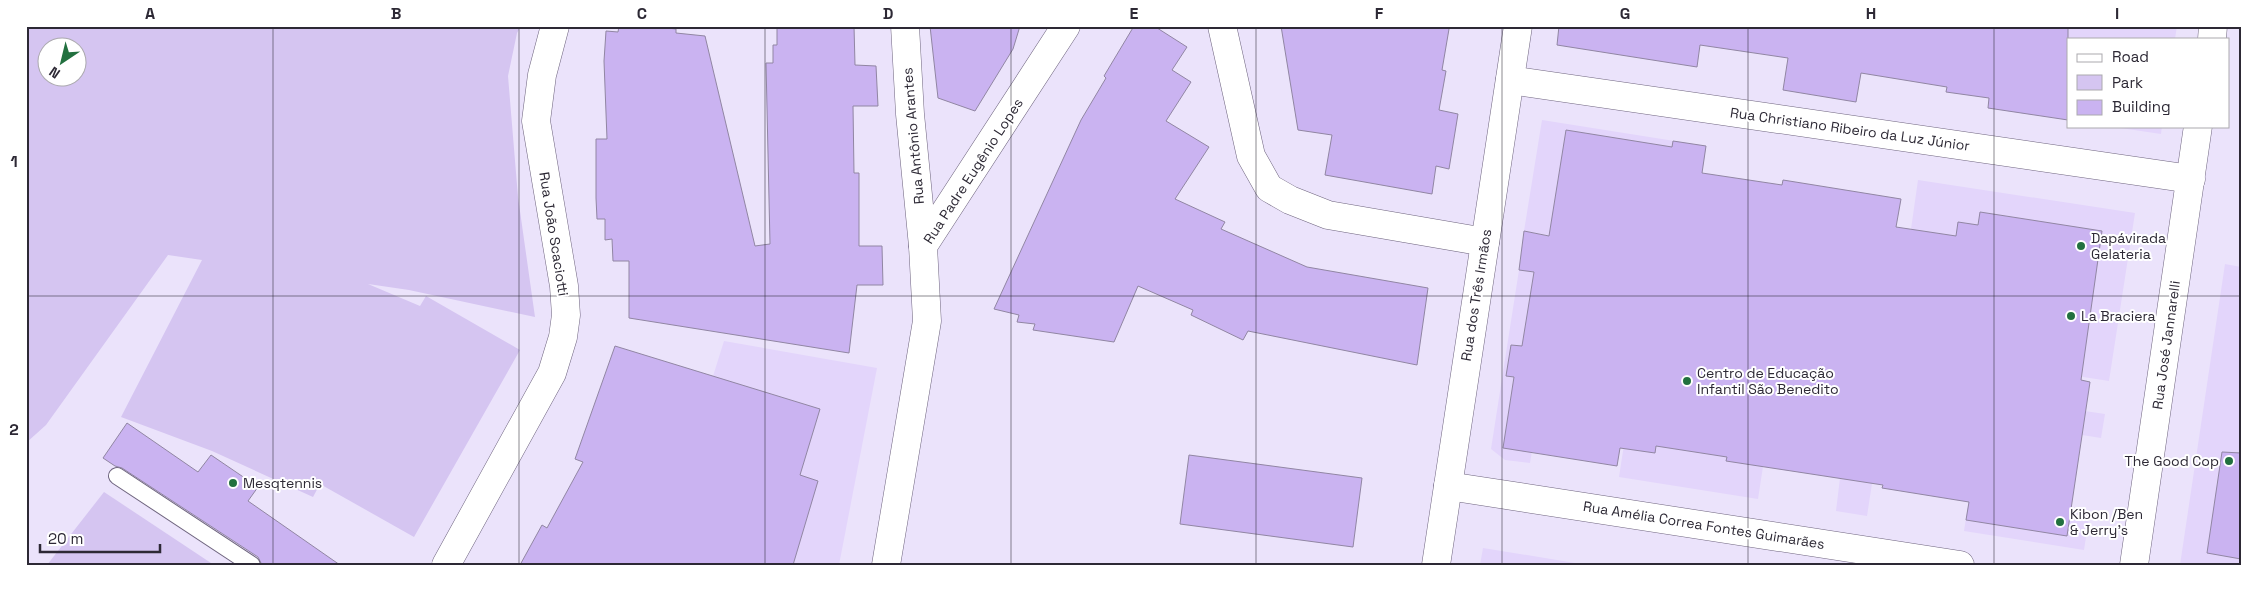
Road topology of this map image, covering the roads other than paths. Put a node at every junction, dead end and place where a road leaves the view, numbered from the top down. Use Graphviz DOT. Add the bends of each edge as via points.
graph roads {
  1 [pos="555,26"];
  2 [pos="905,26"];
  3 [pos="1066,26"];
  4 [pos="1222,26"];
  5 [pos="1518,26"];
  6 [pos="1510,80"];
  7 [pos="2198,128"];
  8 [pos="2190,179"];
  9 [pos="1485,242"];
  10 [pos="923,246"];
  11 [pos="117,476"];
  12 [pos="1448,486"];
  13 [pos="252,565"];
  14 [pos="446,565"];
  15 [pos="886,565"];
  16 [pos="1436,565"];
  17 [pos="1960,565"];
  18 [pos="2134,565"];
  1 -- 14 [label="street, Rua João Scaciotti" via="542,75 536,120 564,286 564,337 552,373"];
  2 -- 10 [label="street, Rua Antônio Arantes"];
  3 -- 10 [label="street, Rua Padre Eugênio Lopes"];
  4 -- 9 [label="street" via="1251,156 1270,188 1328,215"];
  5 -- 6 [label="street, Rua dos Três Irmãos"];
  6 -- 8 [label="street, Rua Christiano Ribeiro da Luz Júnior"];
  6 -- 9 [label="street, Rua dos Três Irmãos"];
  7 -- 8 [label="street, Rua José Jannarelli"];
  8 -- 18 [label="street, Rua José Jannarelli"];
  9 -- 12 [label="street, Rua dos Três Irmãos"];
  10 -- 15 [label="street, Rua Padre Eugênio Lopes" via="927,321"];
  11 -- 13 [label="lane"];
  12 -- 16 [label="street, Rua dos Três Irmãos"];
  12 -- 17 [label="street, Rua Amélia Correa Fontes Guimarães"];
}
